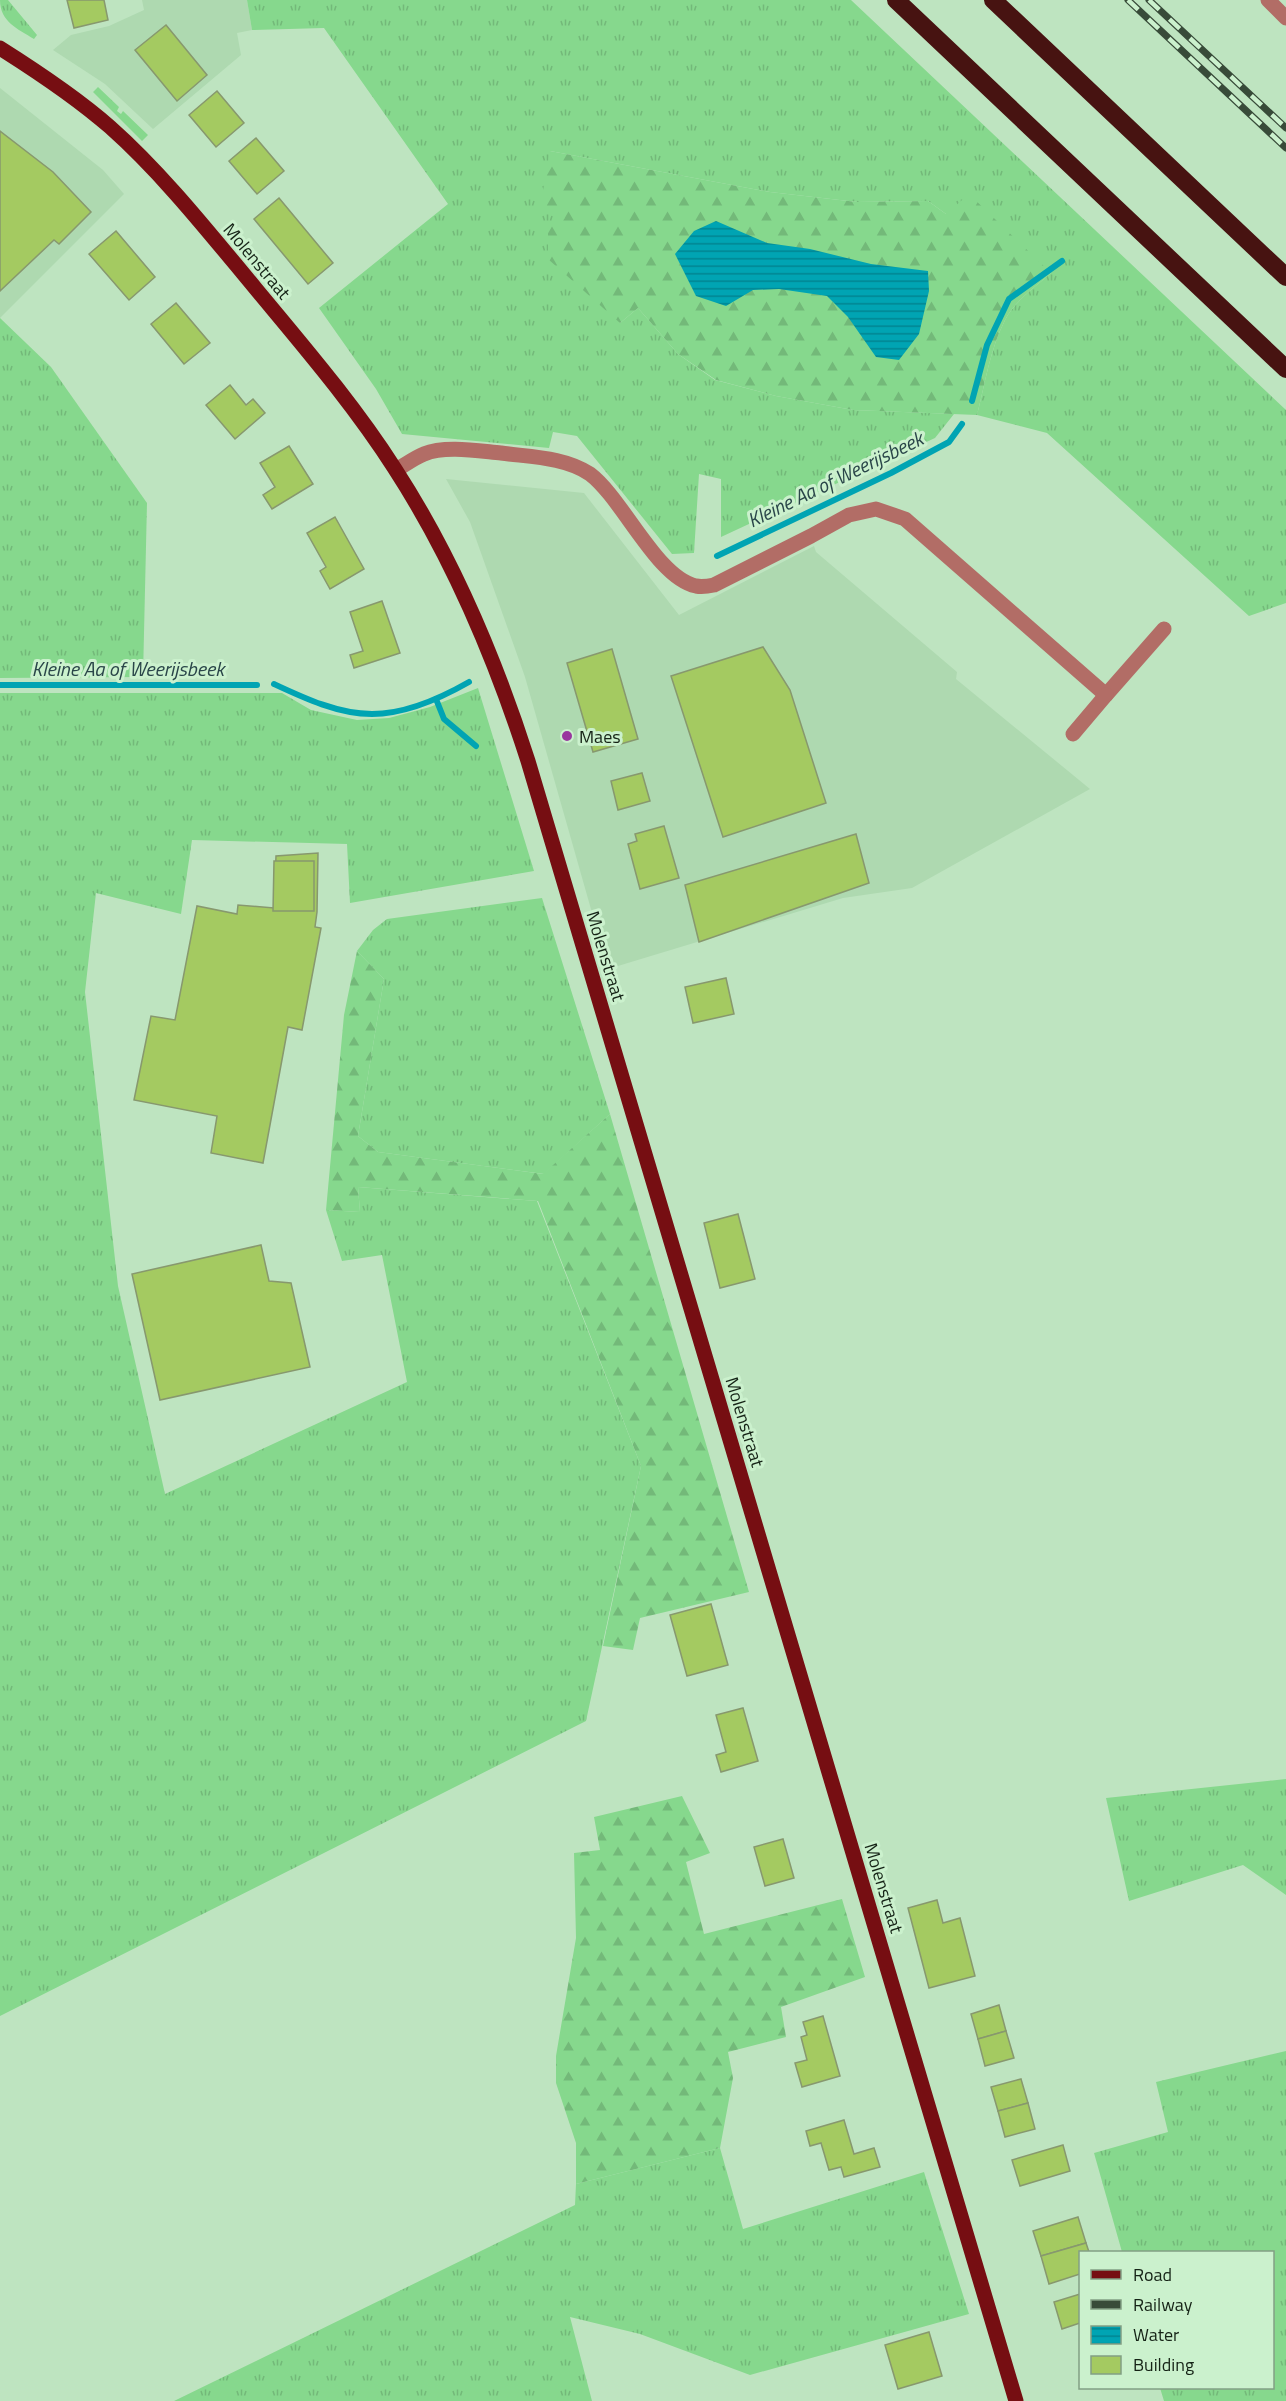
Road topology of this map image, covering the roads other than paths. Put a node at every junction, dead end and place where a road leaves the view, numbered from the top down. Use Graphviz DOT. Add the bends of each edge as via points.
graph roads {
  1 [pos="896,0"];
  2 [pos="993,0"];
  3 [pos="1268,0"];
  4 [pos="1286,18"];
  5 [pos="0,48"];
  6 [pos="1286,277"];
  7 [pos="1286,369"];
  8 [pos="396,470"];
  9 [pos="1164,629"];
  10 [pos="1106,695"];
  11 [pos="1073,734"];
  12 [pos="1016,2401"];
  1 -- 7 [label="highway"];
  2 -- 6 [label="highway"];
  3 -- 4 [label="street"];
  5 -- 8 [label="main road, Molenstraat" via="70,95 132,148 333,382"];
  8 -- 10 [label="street" via="425,453 459,449 568,464 590,474 667,567 683,581 698,587 714,585 849,515 876,509 905,519"];
  8 -- 12 [label="main road, Molenstraat" via="456,576 507,695"];
  9 -- 10 [label="street"];
  10 -- 11 [label="street"];
}
